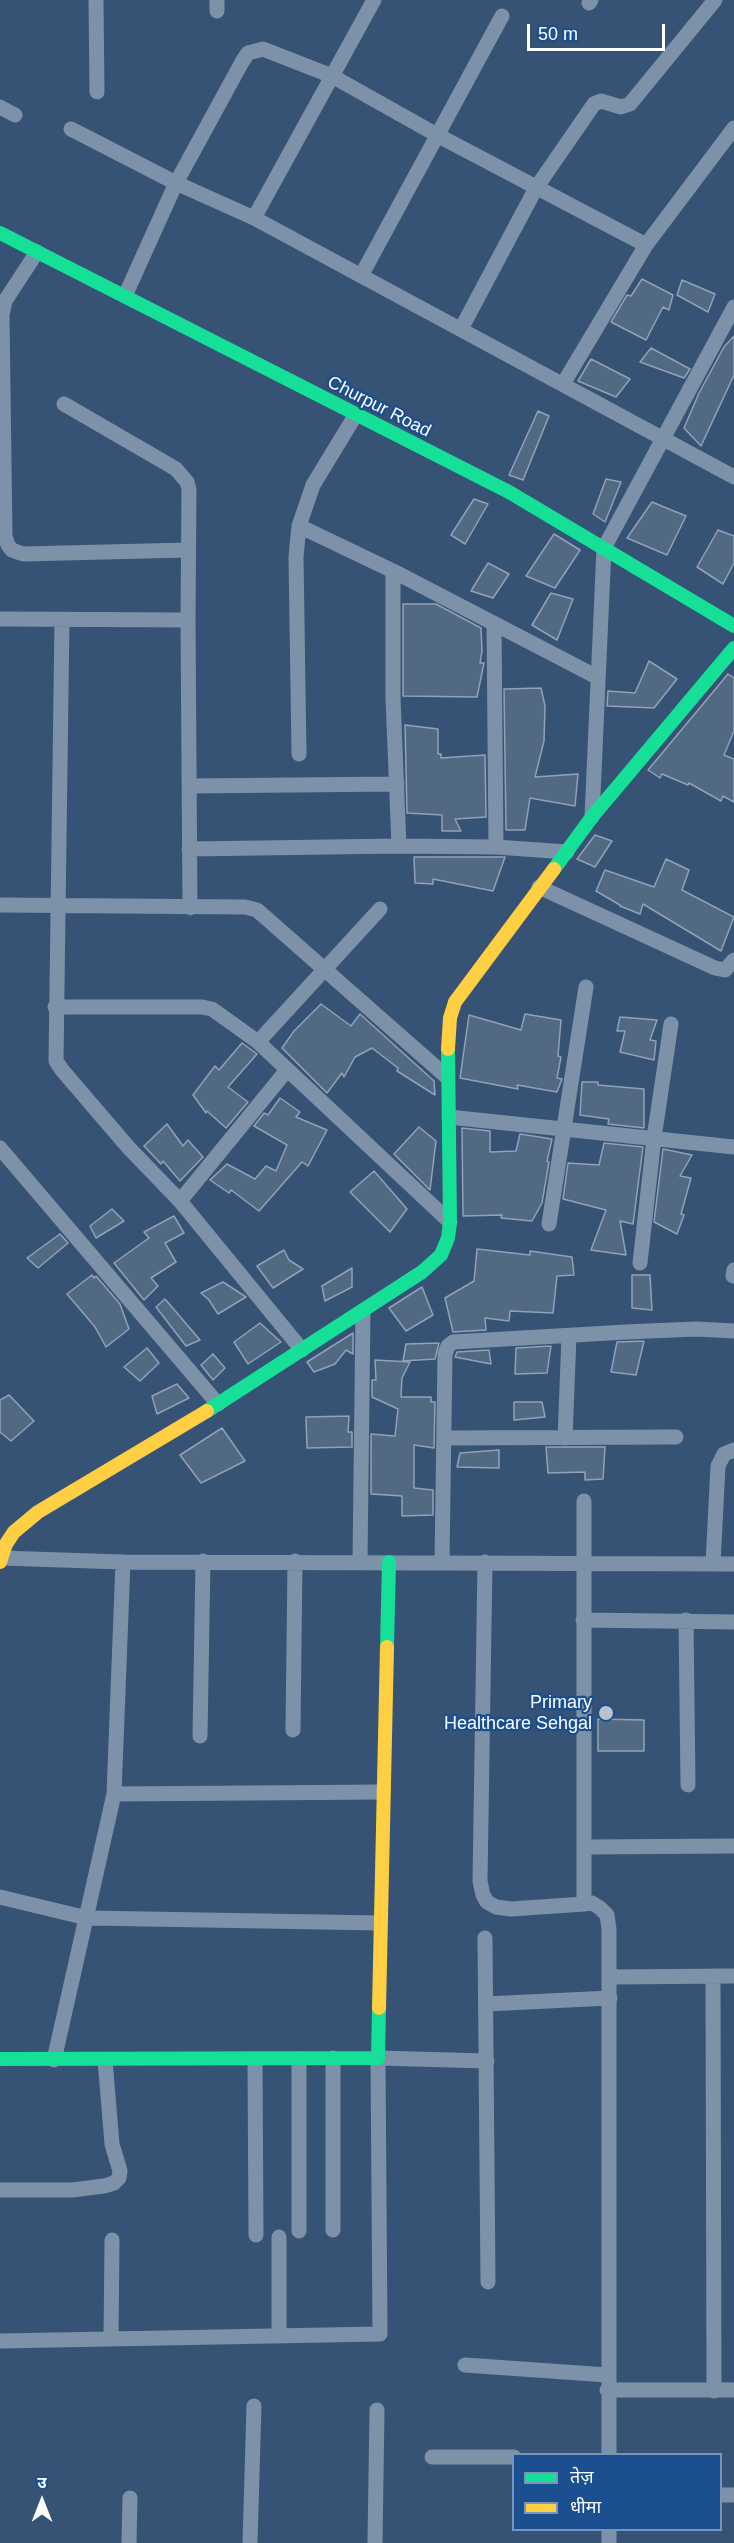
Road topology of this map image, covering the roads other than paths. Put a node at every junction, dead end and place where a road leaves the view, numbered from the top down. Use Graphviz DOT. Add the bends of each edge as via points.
graph roads {
  1 [pos="96,0"];
  2 [pos="374,0"];
  3 [pos="715,0"];
  4 [pos="502,16"];
  5 [pos="332,76"];
  6 [pos="98,92"];
  7 [pos="0,107"];
  8 [pos="15,115"];
  9 [pos="734,128"];
  10 [pos="71,129"];
  11 [pos="437,135"];
  12 [pos="176,183"];
  13 [pos="536,188"];
  14 [pos="254,218"];
  15 [pos="0,233"];
  16 [pos="646,245"];
  17 [pos="37,252"];
  18 [pos="361,276"];
  19 [pos="125,296"];
  20 [pos="734,307"];
  21 [pos="461,329"];
  22 [pos="563,384"];
  23 [pos="64,404"];
  24 [pos="2,409"];
  25 [pos="355,416"];
  26 [pos="662,438"];
  27 [pos="734,477"];
  28 [pos="299,526"];
  29 [pos="604,548"];
  30 [pos="188,550"];
  31 [pos="393,571"];
  32 [pos="0,619"];
  33 [pos="62,620"];
  34 [pos="188,620"];
  35 [pos="494,624"];
  36 [pos="734,626"];
  37 [pos="734,648"];
  38 [pos="597,677"];
  39 [pos="299,754"];
  40 [pos="397,784"];
  41 [pos="189,786"];
  42 [pos="592,817"];
  43 [pos="399,846"];
  44 [pos="496,847"];
  45 [pos="189,849"];
  46 [pos="567,852"];
  47 [pos="539,887"];
  48 [pos="0,905"];
  49 [pos="58,906"];
  50 [pos="190,908"];
  51 [pos="380,909"];
  52 [pos="734,960"];
  53 [pos="326,969"];
  54 [pos="586,987"];
  55 [pos="56,1007"];
  56 [pos="671,1024"];
  57 [pos="258,1042"];
  58 [pos="287,1071"];
  59 [pos="447,1077"];
  60 [pos="449,1117"];
  61 [pos="564,1128"];
  62 [pos="654,1138"];
  63 [pos="0,1148"];
  64 [pos="734,1148"];
  65 [pos="180,1201"];
  66 [pos="450,1222"];
  67 [pos="549,1224"];
  68 [pos="640,1263"];
  69 [pos="734,1270"];
  70 [pos="733,1276"];
  71 [pos="363,1311"];
  72 [pos="734,1331"];
  73 [pos="569,1336"];
  74 [pos="302,1350"];
  75 [pos="218,1404"];
  76 [pos="675,1437"];
  77 [pos="444,1438"];
  78 [pos="565,1438"];
  79 [pos="734,1450"];
  80 [pos="584,1501"];
  81 [pos="1,1560"];
  82 [pos="203,1561"];
  83 [pos="295,1561"];
  84 [pos="123,1562"];
  85 [pos="360,1562"];
  86 [pos="389,1562"];
  87 [pos="442,1562"];
  88 [pos="485,1562"];
  89 [pos="583,1562"];
  90 [pos="712,1564"];
  91 [pos="734,1564"];
  92 [pos="583,1620"];
  93 [pos="686,1620"];
  94 [pos="734,1622"];
  95 [pos="293,1730"];
  96 [pos="200,1736"];
  97 [pos="688,1785"];
  98 [pos="383,1792"];
  99 [pos="114,1794"];
  100 [pos="734,1846"];
  101 [pos="584,1847"];
  102 [pos="0,1897"];
  103 [pos="584,1904"];
  104 [pos="87,1918"];
  105 [pos="380,1923"];
  106 [pos="485,1938"];
  107 [pos="712,1976"];
  108 [pos="734,1976"];
  109 [pos="610,1977"];
  110 [pos="610,1998"];
  111 [pos="486,2004"];
  112 [pos="333,2058"];
  113 [pos="378,2058"];
  114 [pos="0,2059"];
  115 [pos="255,2059"];
  116 [pos="299,2059"];
  117 [pos="54,2060"];
  118 [pos="105,2060"];
  119 [pos="487,2061"];
  120 [pos="0,2190"];
  121 [pos="333,2230"];
  122 [pos="299,2231"];
  123 [pos="256,2235"];
  124 [pos="279,2237"];
  125 [pos="112,2240"];
  126 [pos="488,2282"];
  127 [pos="279,2334"];
  128 [pos="111,2339"];
  129 [pos="0,2340"];
  130 [pos="465,2364"];
  131 [pos="607,2382"];
  132 [pos="734,2390"];
  133 [pos="714,2391"];
  134 [pos="254,2406"];
  135 [pos="377,2410"];
  136 [pos="609,2453"];
  137 [pos="432,2457"];
  138 [pos="512,2457"];
  139 [pos="130,2498"];
  140 [pos="129,2543"];
  141 [pos="250,2543"];
  142 [pos="375,2543"];
  1 -- 6 [label="street"];
  2 -- 5 [label="street"];
  3 -- 13 [label="street" via="630,104 594,104"];
  4 -- 11 [label="street"];
  5 -- 11 [label="street"];
  5 -- 12 [label="street" via="274,51 248,53"];
  5 -- 14 [label="street"];
  7 -- 8 [label="street"];
  9 -- 16 [label="street"];
  10 -- 12 [label="street"];
  11 -- 13 [label="street"];
  11 -- 18 [label="street"];
  12 -- 14 [label="street"];
  12 -- 19 [label="street"];
  13 -- 16 [label="street"];
  13 -- 21 [label="street"];
  14 -- 18 [label="street"];
  15 -- 17 [label="street, Churpur Road"];
  16 -- 22 [label="street"];
  17 -- 19 [label="street, Churpur Road"];
  17 -- 24 [label="street" via="3,308"];
  18 -- 21 [label="street"];
  19 -- 25 [label="street, Churpur Road"];
  20 -- 26 [label="street"];
  21 -- 22 [label="street"];
  22 -- 26 [label="street"];
  23 -- 30 [label="street" via="182,476 189,489"];
  24 -- 30 [label="street" via="6,536 12,550 23,554"];
  25 -- 28 [label="street" via="313,485"];
  25 -- 29 [label="street, Churpur Road" via="508,492"];
  26 -- 27 [label="street"];
  26 -- 29 [label="street"];
  28 -- 31 [label="street"];
  28 -- 39 [label="street"];
  29 -- 36 [label="street, Churpur Road"];
  29 -- 38 [label="street"];
  30 -- 34 [label="street"];
  31 -- 35 [label="street"];
  31 -- 40 [label="street"];
  32 -- 33 [label="street"];
  33 -- 34 [label="street"];
  33 -- 49 [label="street"];
  34 -- 41 [label="street"];
  35 -- 38 [label="street"];
  35 -- 44 [label="street"];
  37 -- 42 [label="street"];
  38 -- 42 [label="street"];
  40 -- 41 [label="street"];
  40 -- 43 [label="street"];
  41 -- 45 [label="street"];
  42 -- 46 [label="street"];
  43 -- 44 [label="street"];
  43 -- 45 [label="street"];
  44 -- 46 [label="street"];
  45 -- 50 [label="street"];
  46 -- 47 [label="street"];
  47 -- 52 [label="street" via="715,968 725,970"];
  47 -- 59 [label="street" via="455,1002 450,1018"];
  48 -- 49 [label="street"];
  49 -- 50 [label="street"];
  49 -- 55 [label="street"];
  50 -- 53 [label="street" via="257,910"];
  51 -- 53 [label="street"];
  53 -- 57 [label="street"];
  53 -- 59 [label="street"];
  54 -- 61 [label="street"];
  55 -- 57 [label="street" via="202,1007 221,1015"];
  55 -- 65 [label="street" via="55,1054 59,1066"];
  56 -- 62 [label="street"];
  57 -- 58 [label="street"];
  58 -- 65 [label="street"];
  58 -- 66 [label="street"];
  59 -- 60 [label="street"];
  60 -- 61 [label="street"];
  60 -- 66 [label="street"];
  61 -- 62 [label="street"];
  61 -- 67 [label="street"];
  62 -- 64 [label="street"];
  62 -- 68 [label="street"];
  63 -- 75 [label="street"];
  65 -- 74 [label="street"];
  66 -- 71 [label="street" via="445,1246 434,1263"];
  69 -- 70 [label="street"];
  71 -- 74 [label="street"];
  71 -- 85 [label="street"];
  72 -- 73 [label="street" via="696,1329"];
  73 -- 77 [label="street" via="453,1342 448,1346"];
  73 -- 78 [label="street"];
  74 -- 75 [label="street"];
  75 -- 81 [label="street" via="38,1512 14,1532"];
  76 -- 78 [label="street"];
  77 -- 78 [label="street"];
  77 -- 87 [label="street"];
  79 -- 90 [label="street" via="724,1454 718,1467"];
  80 -- 89 [label="street"];
  81 -- 84 [label="street"];
  82 -- 83 [label="street"];
  82 -- 84 [label="street"];
  82 -- 96 [label="street"];
  83 -- 85 [label="street"];
  83 -- 95 [label="street"];
  84 -- 99 [label="street"];
  85 -- 86 [label="street"];
  86 -- 87 [label="street"];
  86 -- 98 [label="street"];
  87 -- 88 [label="street"];
  88 -- 89 [label="street"];
  88 -- 103 [label="street" via="480,1881 483,1895 496,1907 511,1909"];
  89 -- 90 [label="street"];
  89 -- 92 [label="street"];
  90 -- 91 [label="street"];
  92 -- 93 [label="street"];
  92 -- 101 [label="street"];
  93 -- 94 [label="street"];
  93 -- 97 [label="street"];
  98 -- 99 [label="street"];
  98 -- 105 [label="street"];
  99 -- 104 [label="street"];
  100 -- 101 [label="street"];
  101 -- 103 [label="street"];
  102 -- 104 [label="street"];
  103 -- 109 [label="street" via="591,1903 607,1916"];
  104 -- 105 [label="street"];
  104 -- 117 [label="street"];
  105 -- 113 [label="street"];
  106 -- 111 [label="street"];
  107 -- 108 [label="street"];
  107 -- 109 [label="street"];
  107 -- 133 [label="street"];
  109 -- 110 [label="street"];
  110 -- 111 [label="street"];
  110 -- 131 [label="street"];
  111 -- 119 [label="street"];
  112 -- 113 [label="street"];
  112 -- 116 [label="street"];
  112 -- 121 [label="street"];
  113 -- 119 [label="street"];
  113 -- 127 [label="street" via="380,2334"];
  114 -- 117 [label="street"];
  115 -- 116 [label="street"];
  115 -- 118 [label="street"];
  115 -- 123 [label="street"];
  116 -- 122 [label="street"];
  117 -- 118 [label="street"];
  118 -- 120 [label="street" via="119,2178 104,2186 72,2190"];
  119 -- 126 [label="street"];
  124 -- 127 [label="street"];
  125 -- 128 [label="street"];
  127 -- 128 [label="street"];
  128 -- 129 [label="street"];
  130 -- 131 [label="street"];
  131 -- 133 [label="street"];
  131 -- 136 [label="street"];
  132 -- 133 [label="street"];
  134 -- 141 [label="street"];
  135 -- 142 [label="street"];
  137 -- 138 [label="street"];
  139 -- 140 [label="street"];
}
